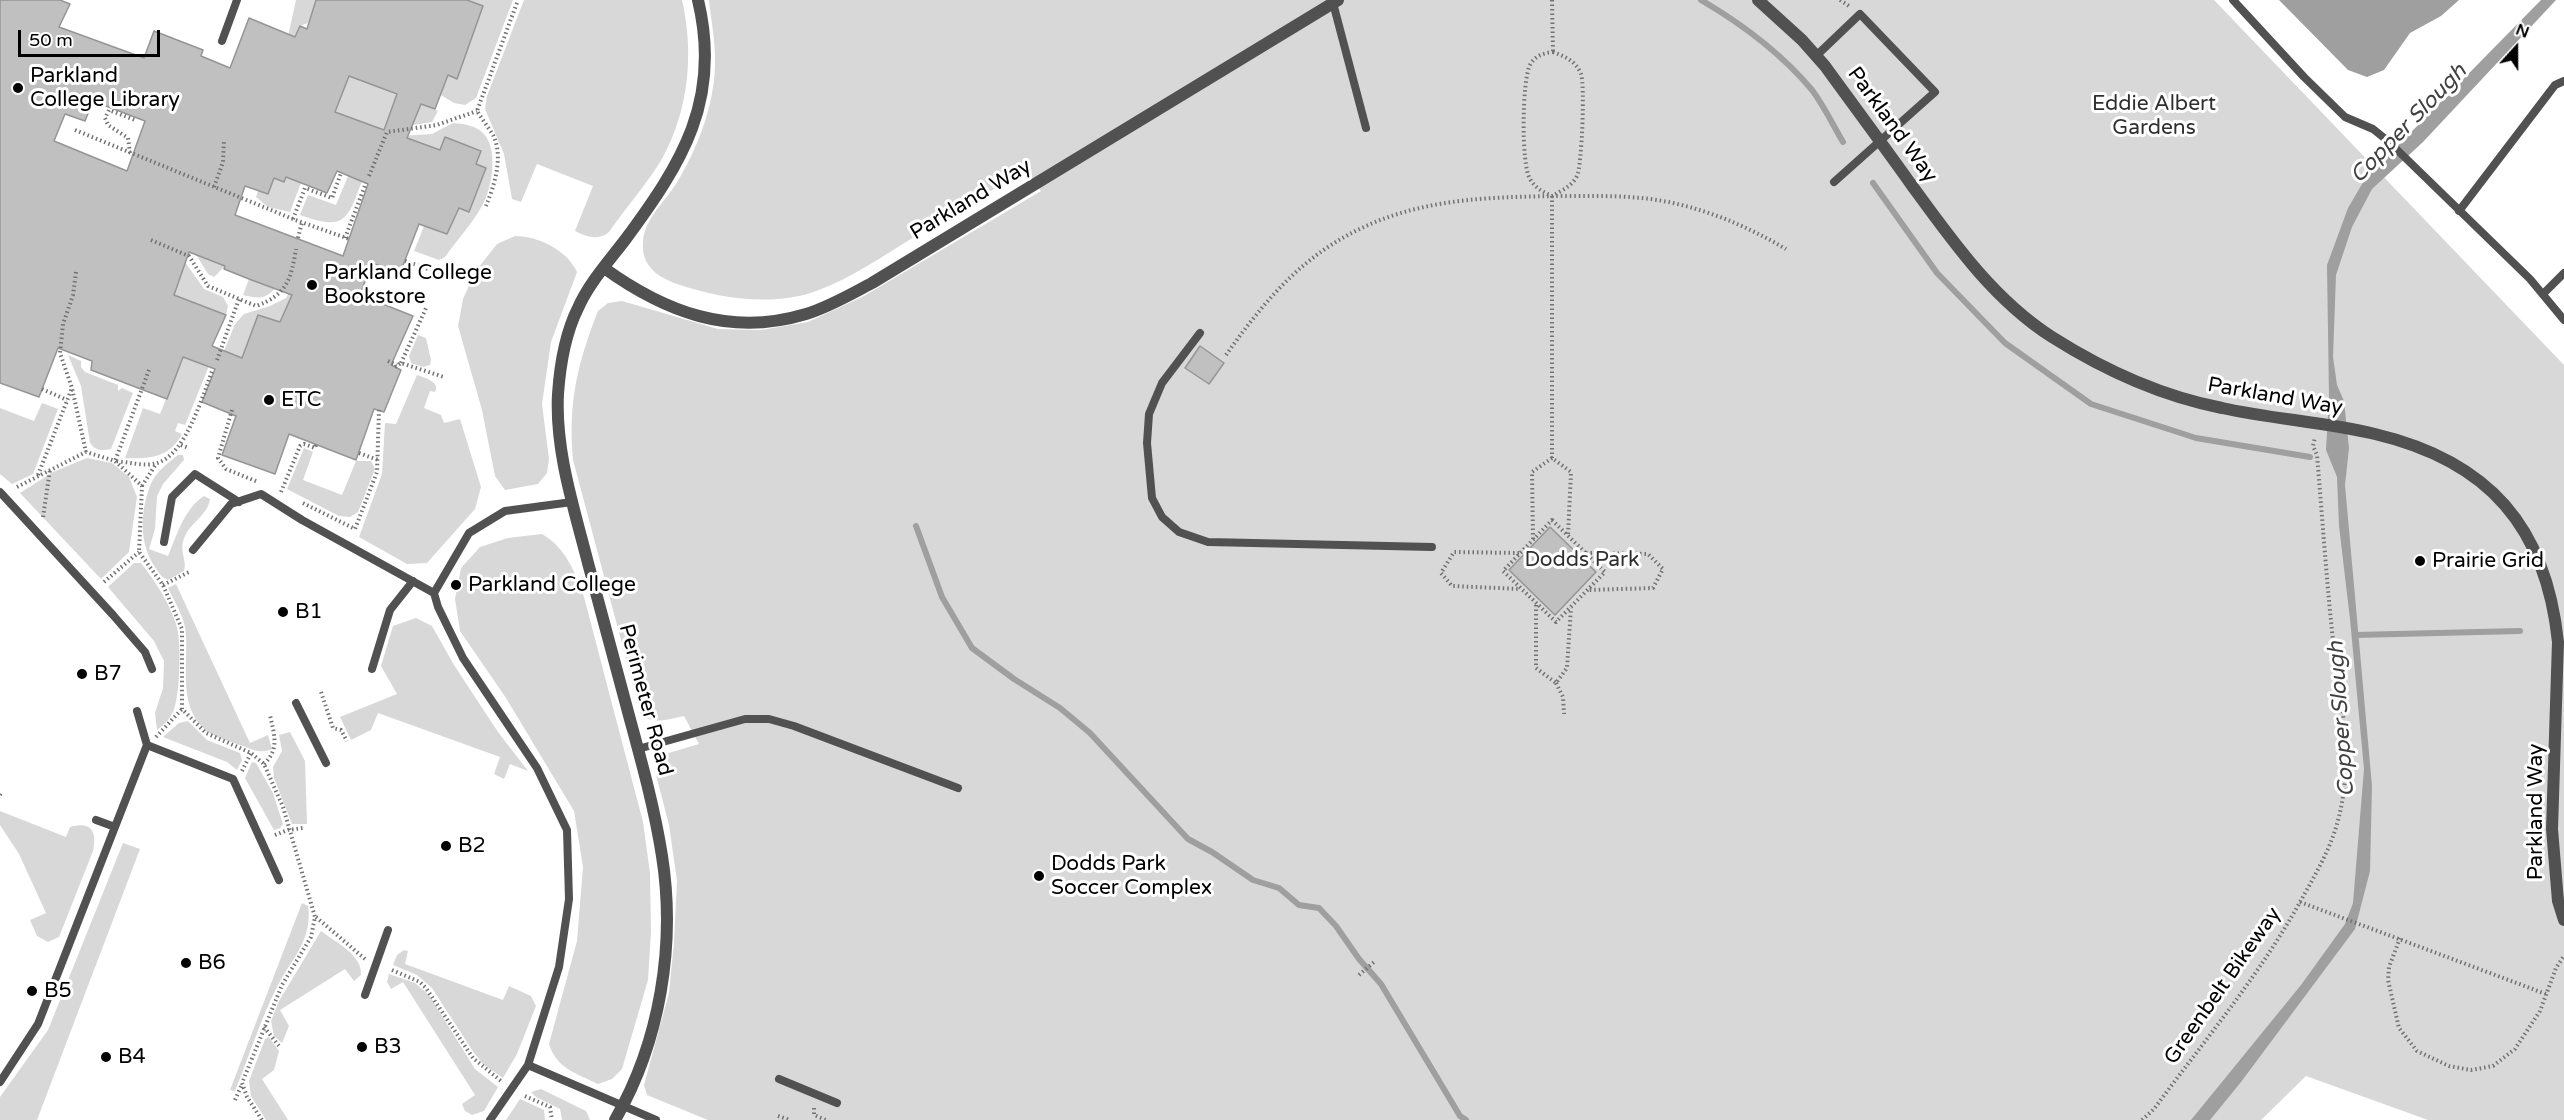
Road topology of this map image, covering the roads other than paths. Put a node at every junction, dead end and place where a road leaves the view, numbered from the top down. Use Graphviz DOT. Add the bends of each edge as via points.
graph roads {
  1 [pos="237,0"];
  2 [pos="698,0"];
  3 [pos="1758,0"];
  4 [pos="2233,0"];
  5 [pos="1335,1"];
  6 [pos="222,41"];
  7 [pos="1816,56"];
  8 [pos="2564,81"];
  9 [pos="1366,128"];
  10 [pos="1881,142"];
  11 [pos="1834,182"];
  12 [pos="2459,211"];
  13 [pos="604,268"];
  14 [pos="2564,273"];
  15 [pos="2543,294"];
  16 [pos="2564,320"];
  17 [pos="1200,333"];
  18 [pos="0,492"];
  19 [pos="239,502"];
  20 [pos="572,502"];
  21 [pos="164,542"];
  22 [pos="1432,547"];
  23 [pos="193,550"];
  24 [pos="412,581"];
  25 [pos="434,593"];
  26 [pos="152,669"];
  27 [pos="372,669"];
  28 [pos="296,703"];
  29 [pos="136,711"];
  30 [pos="147,745"];
  31 [pos="638,749"];
  32 [pos="326,763"];
  33 [pos="958,788"];
  34 [pos="96,820"];
  35 [pos="115,827"];
  36 [pos="279,880"];
  37 [pos="2564,920"];
  38 [pos="388,930"];
  39 [pos="365,995"];
  40 [pos="528,1065"];
  41 [pos="779,1079"];
  42 [pos="0,1082"];
  43 [pos="837,1103"];
  44 [pos="622,1107"];
  45 [pos="490,1120"];
  46 [pos="615,1120"];
  47 [pos="656,1120"];
  1 -- 6 [label="lane"];
  2 -- 13 [label="street, Perimeter Road" via="704,47 703,80 691,134 654,201"];
  3 -- 7 [label="street, Parkland Way"];
  4 -- 12 [label="lane" via="2345,117 2373,129 2388,141"];
  5 -- 9 [label="lane"];
  5 -- 13 [label="street, Parkland Way" via="872,283 805,314 766,322 740,322 683,312 665,306"];
  7 -- 10 [label="street, Parkland Way"];
  7 -- 10 [label="lane" via="1860,14 1935,92"];
  8 -- 12 [label="lane" via="2555,85"];
  10 -- 11 [label="lane"];
  10 -- 37 [label="street, Parkland Way" via="1958,248 1988,282 2022,315 2075,352 2136,383 2179,398 2413,445 2465,470 2515,517 2541,563 2555,612 2558,642 2552,829 2558,901"];
  12 -- 15 [label="lane"];
  13 -- 20 [label="street, Perimeter Road" via="578,307 562,362 558,426"];
  14 -- 15 [label="lane"];
  15 -- 16 [label="lane"];
  17 -- 22 [label="lane" via="1162,383 1149,414 1147,443 1152,498 1162,517 1179,532 1208,542"];
  18 -- 26 [label="lane" via="145,652"];
  19 -- 21 [label="lane" via="195,474 172,497"];
  19 -- 23 [label="lane" via="231,504"];
  19 -- 24 [label="lane" via="261,494"];
  20 -- 25 [label="lane" via="505,511 469,533"];
  20 -- 31 [label="street, Perimeter Road"];
  24 -- 25 [label="lane"];
  24 -- 27 [label="lane" via="390,609"];
  25 -- 40 [label="lane" via="463,658 537,768 567,830 569,899 559,967"];
  28 -- 32 [label="lane"];
  29 -- 30 [label="lane"];
  30 -- 35 [label="lane"];
  30 -- 36 [label="lane" via="233,779"];
  31 -- 33 [label="lane" via="745,719 769,719"];
  31 -- 44 [label="street, Perimeter Road" via="662,857 666,938 652,1032"];
  34 -- 35 [label="lane"];
  35 -- 42 [label="lane" via="38,1024"];
  38 -- 39 [label="lane"];
  40 -- 44 [label="lane"];
  40 -- 45 [label="lane"];
  41 -- 43 [label="lane"];
  44 -- 46 [label="street, Perimeter Road"];
  44 -- 47 [label="lane"];
}
